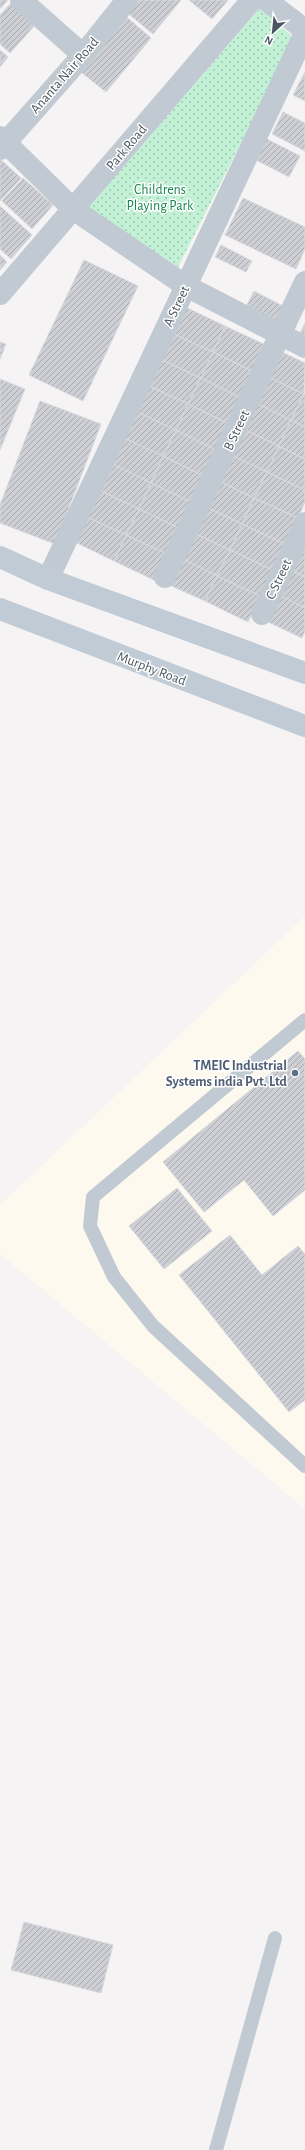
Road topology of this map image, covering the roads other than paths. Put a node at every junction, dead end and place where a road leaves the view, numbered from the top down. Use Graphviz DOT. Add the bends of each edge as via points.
graph roads {
  1 [pos="21,0"];
  2 [pos="127,0"];
  3 [pos="252,0"];
  4 [pos="266,0"];
  5 [pos="305,30"];
  6 [pos="305,34"];
  7 [pos="82,55"];
  8 [pos="2,143"];
  9 [pos="73,209"];
  10 [pos="305,282"];
  11 [pos="186,286"];
  12 [pos="0,294"];
  13 [pos="280,336"];
  14 [pos="305,348"];
  15 [pos="305,522"];
  16 [pos="0,557"];
  17 [pos="165,577"];
  18 [pos="48,578"];
  19 [pos="0,609"];
  20 [pos="262,614"];
  21 [pos="305,673"];
  22 [pos="305,726"];
  23 [pos="305,1020"];
  24 [pos="305,1466"];
  25 [pos="275,1938"];
  26 [pos="216,2150"];
  1 -- 7 [label="street"];
  2 -- 7 [label="street, Ananta Nair Road"];
  3 -- 9 [label="street, Park Road"];
  4 -- 5 [label="street"];
  6 -- 11 [label="street, A Street"];
  7 -- 8 [label="street, Ananta Nair Road"];
  8 -- 9 [label="street"];
  9 -- 11 [label="street"];
  9 -- 12 [label="street, Park Road"];
  10 -- 13 [label="street, B Street"];
  11 -- 13 [label="street"];
  11 -- 18 [label="street, A Street"];
  13 -- 14 [label="street"];
  13 -- 17 [label="street, B Street"];
  15 -- 20 [label="street, C Street"];
  16 -- 18 [label="main road"];
  18 -- 21 [label="main road"];
  19 -- 22 [label="main road, Murphy Road"];
  23 -- 24 [label="lane" via="93,1196 90,1226 114,1277 153,1326"];
  25 -- 26 [label="lane"];
}
